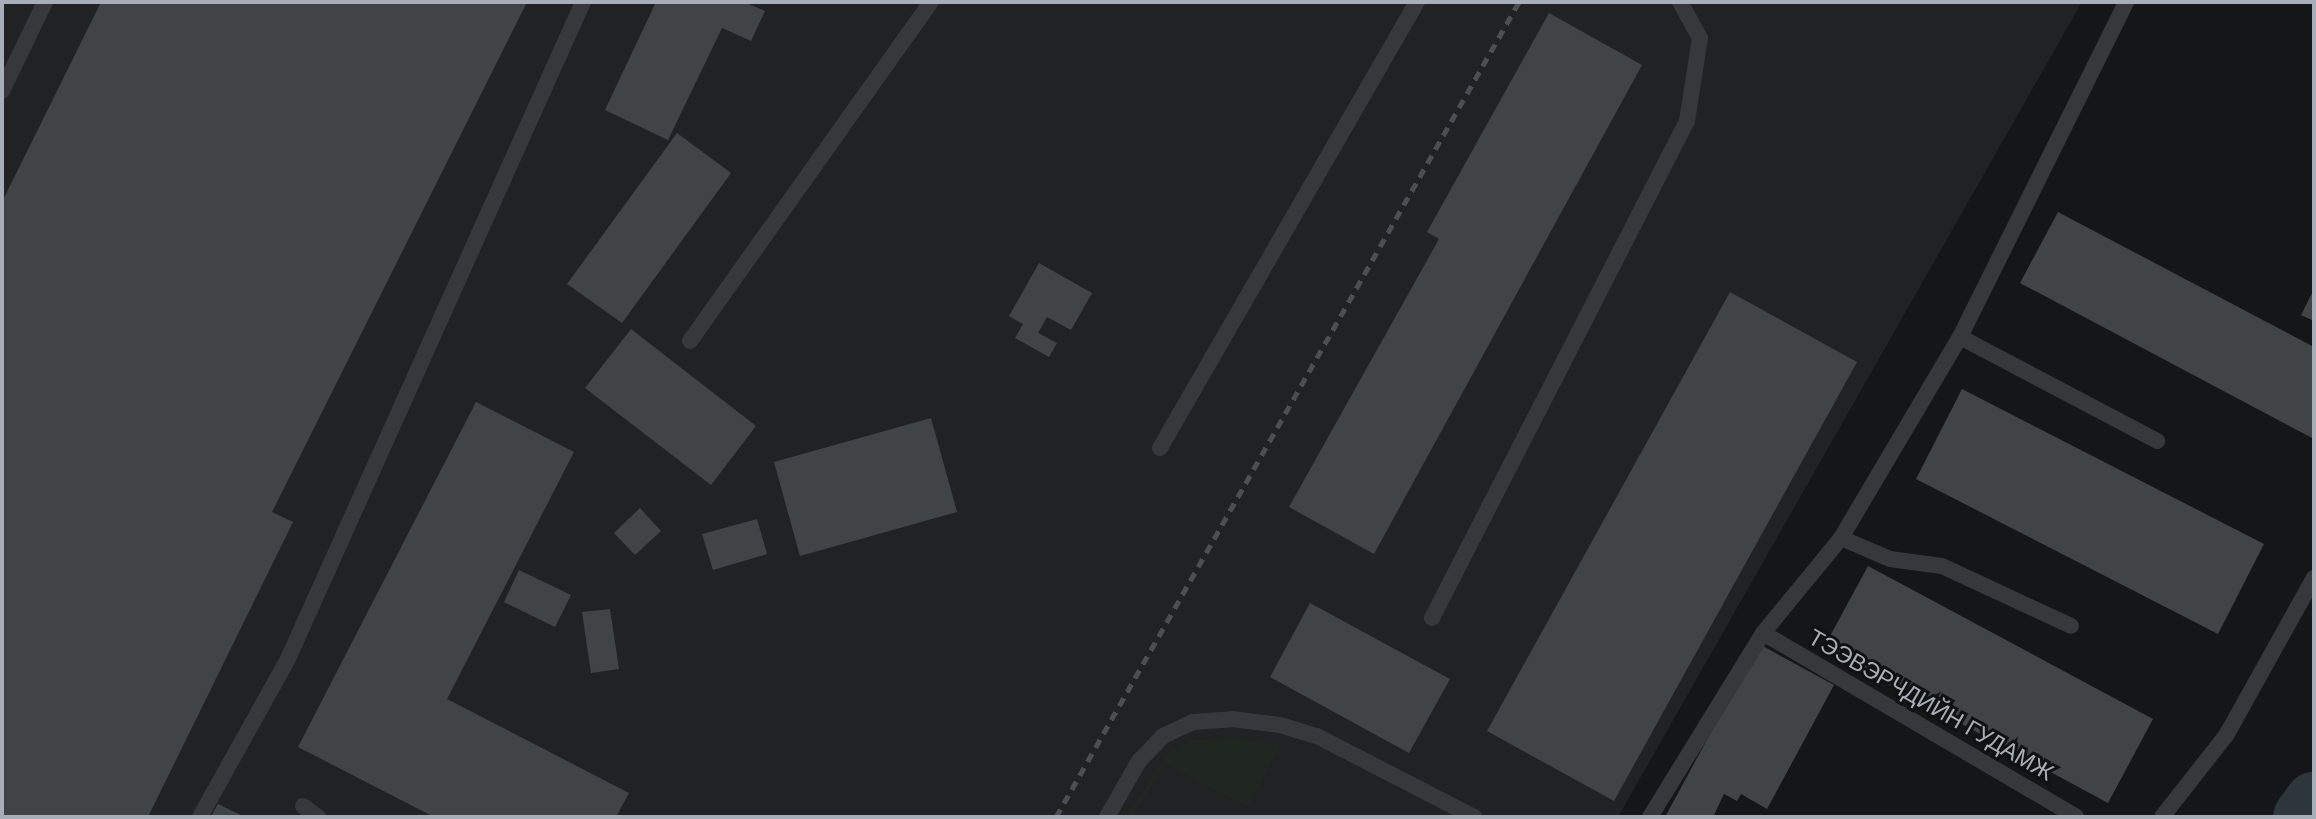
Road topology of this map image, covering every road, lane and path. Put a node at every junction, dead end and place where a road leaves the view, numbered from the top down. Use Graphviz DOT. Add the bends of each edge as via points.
graph roads {
  1 [pos="45,2"];
  2 [pos="583,2"];
  3 [pos="931,2"];
  4 [pos="1416,2"];
  5 [pos="1680,2"];
  6 [pos="2126,2"];
  7 [pos="2,91"];
  8 [pos="1960,337"];
  9 [pos="690,341"];
  10 [pos="2157,441"];
  11 [pos="1160,448"];
  12 [pos="1841,538"];
  13 [pos="2314,578"];
  14 [pos="1432,618"];
  15 [pos="2071,626"];
  16 [pos="1763,633"];
  17 [pos="303,806"];
  18 [pos="200,817"];
  19 [pos="318,817"];
  20 [pos="1107,817"];
  21 [pos="1474,817"];
  22 [pos="1650,817"];
  23 [pos="2077,817"];
  24 [pos="2162,817"];
  1 -- 7 [label="lane"];
  2 -- 18 [label="lane" via="287,661"];
  3 -- 9 [label="lane"];
  4 -- 11 [label="lane"];
  5 -- 14 [label="lane" via="1700,38 1687,121"];
  6 -- 8 [label="lane"];
  8 -- 10 [label="lane"];
  8 -- 12 [label="lane"];
  12 -- 15 [label="lane" via="1890,559 1942,566"];
  12 -- 16 [label="lane"];
  13 -- 24 [label="lane" via="2227,734"];
  16 -- 22 [label="lane"];
  16 -- 23 [label="lane, ТЭЭВЭРЧДИЙН ГУДАМЖ"];
  17 -- 19 [label="lane"];
  20 -- 21 [label="lane" via="1139,761 1163,736 1193,722 1232,719 1280,724 1317,736"];
}
